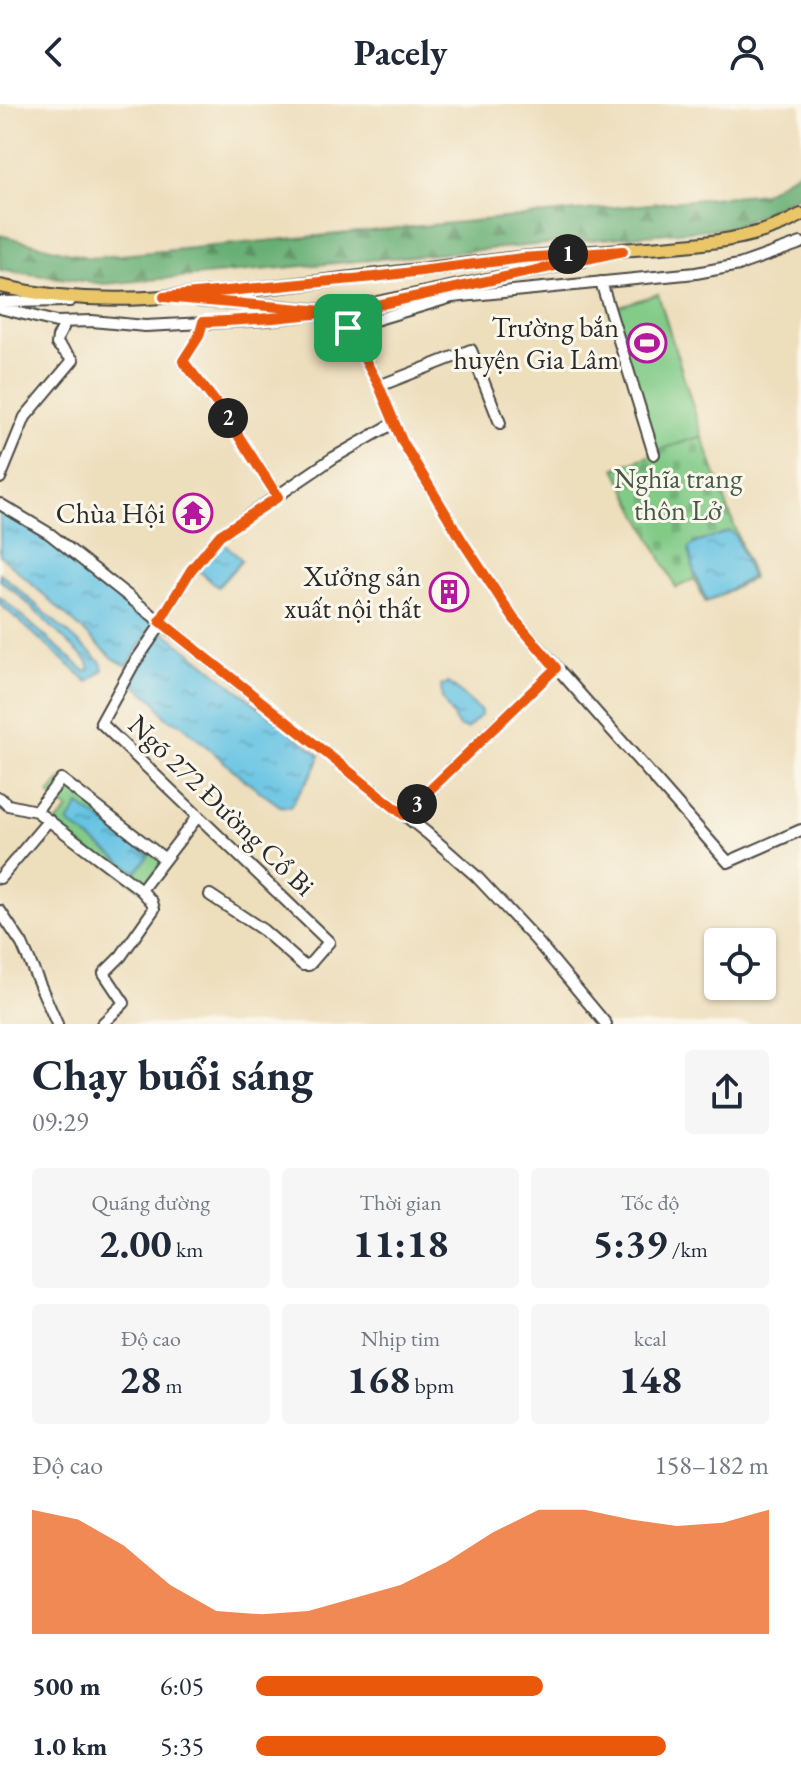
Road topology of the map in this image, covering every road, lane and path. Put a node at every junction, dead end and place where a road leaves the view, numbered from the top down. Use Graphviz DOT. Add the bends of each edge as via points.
graph roads {
  1 [pos="801,215"];
  2 [pos="801,243"];
  3 [pos="623,251"];
  4 [pos="601,282"];
  5 [pos="0,286"];
  6 [pos="164,297"];
  7 [pos="80,300"];
  8 [pos="0,302"];
  9 [pos="0,308"];
  10 [pos="335,312"];
  11 [pos="66,322"];
  12 [pos="203,322"];
  13 [pos="348,328"];
  14 [pos="379,386"];
  15 [pos="394,423"];
  16 [pos="500,423"];
  17 [pos="654,454"];
  18 [pos="0,478"];
  19 [pos="278,497"];
  20 [pos="0,504"];
  21 [pos="161,622"];
  22 [pos="559,672"];
  23 [pos="0,798"];
  24 [pos="36,811"];
  25 [pos="404,815"];
  26 [pos="198,816"];
  27 [pos="49,820"];
  28 [pos="801,830"];
  29 [pos="165,859"];
  30 [pos="0,878"];
  31 [pos="141,890"];
  32 [pos="210,895"];
  33 [pos="0,911"];
  34 [pos="57,1024"];
  35 [pos="102,1024"];
  36 [pos="606,1024"];
  1 -- 3 [label="main road" via="717,242"];
  2 -- 4 [label="street" via="739,265"];
  3 -- 6 [label="main road"];
  3 -- 10 [label="main road"];
  4 -- 13 [label="street" via="452,297"];
  4 -- 17 [label="street"];
  5 -- 7 [label="main road"];
  6 -- 7 [label="main road"];
  6 -- 10 [label="main road"];
  7 -- 8 [label="street"];
  9 -- 11 [label="street"];
  10 -- 12 [label="street"];
  10 -- 13 [label="street"];
  11 -- 12 [label="street"];
  11 -- 18 [label="street" via="57,344 73,360 25,417"];
  12 -- 19 [label="street" via="183,361"];
  13 -- 14 [label="street"];
  14 -- 15 [label="street"];
  14 -- 16 [label="street" via="471,350"];
  15 -- 19 [label="street"];
  15 -- 22 [label="street" via="488,580"];
  19 -- 21 [label="street" via="220,535 191,570"];
  20 -- 21 [label="street" via="50,534"];
  21 -- 25 [label="street"];
  21 -- 26 [label="street, Ngõ 272 Đường Cổ Bi" via="101,723"];
  22 -- 25 [label="street"];
  22 -- 28 [label="street" via="728,862"];
  23 -- 24 [label="street"];
  24 -- 27 [label="street"];
  24 -- 29 [label="street" via="61,779"];
  25 -- 36 [label="street" via="476,876"];
  26 -- 29 [label="street"];
  26 -- 32 [label="street, Ngõ 272 Đường Cổ Bi" via="329,942 308,966 303,965"];
  27 -- 30 [label="street"];
  27 -- 31 [label="street"];
  29 -- 31 [label="street"];
  31 -- 35 [label="street" via="154,909 104,973 124,1003"];
  33 -- 34 [label="street" via="22,944"];
}
